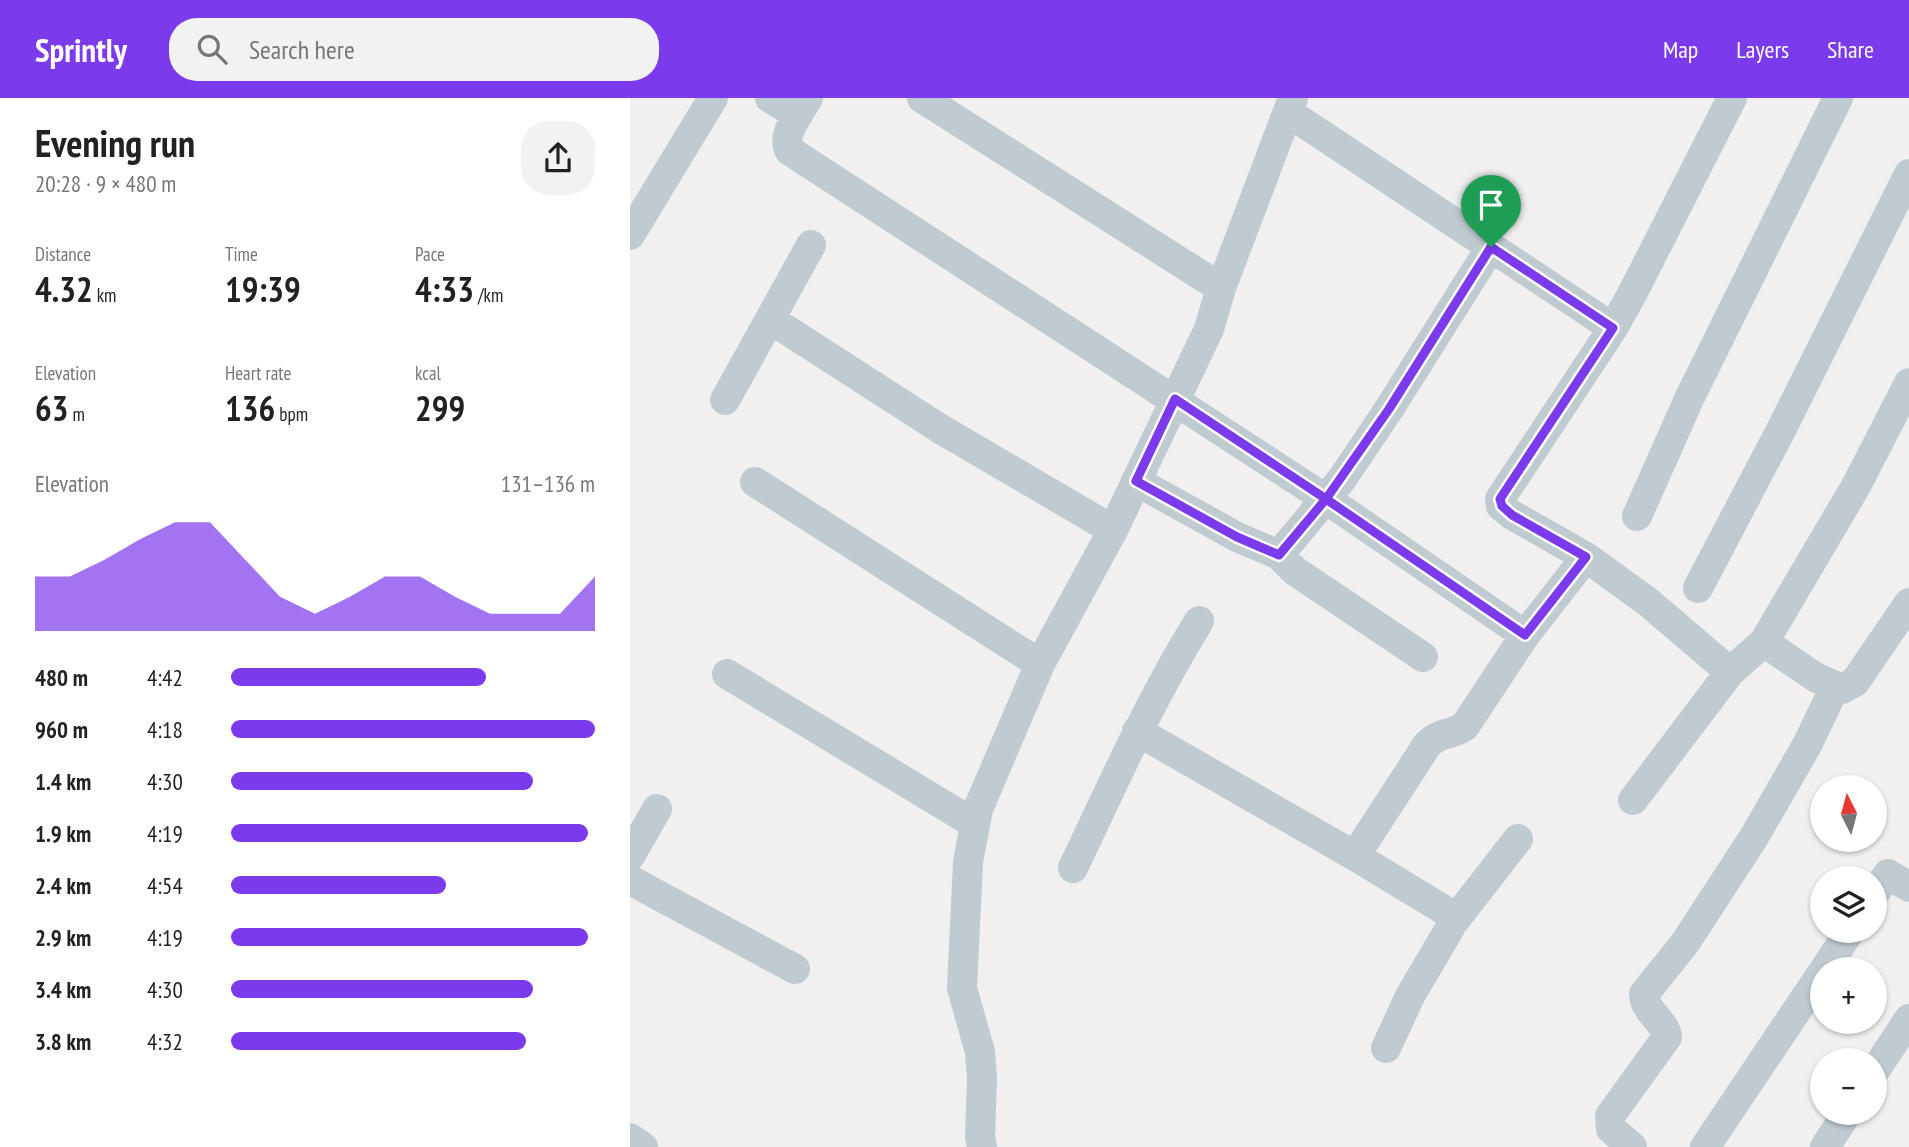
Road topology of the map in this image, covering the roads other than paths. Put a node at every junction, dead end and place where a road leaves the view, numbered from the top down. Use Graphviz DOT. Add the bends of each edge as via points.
graph roads {
  1 [pos="713,98"];
  2 [pos="770,98"];
  3 [pos="922,98"];
  4 [pos="1732,98"];
  5 [pos="1838,98"];
  6 [pos="1291,105"];
  7 [pos="803,107"];
  8 [pos="1909,174"];
  9 [pos="630,235"];
  10 [pos="811,244"];
  11 [pos="1491,247"];
  12 [pos="1221,288"];
  13 [pos="770,319"];
  14 [pos="1613,328"];
  15 [pos="1909,383"];
  16 [pos="1175,399"];
  17 [pos="724,400"];
  18 [pos="755,481"];
  19 [pos="1136,481"];
  20 [pos="1326,499"];
  21 [pos="1637,516"];
  22 [pos="1113,530"];
  23 [pos="1279,555"];
  24 [pos="1586,557"];
  25 [pos="1698,588"];
  26 [pos="1909,603"];
  27 [pos="1199,621"];
  28 [pos="1525,635"];
  29 [pos="1764,642"];
  30 [pos="1423,657"];
  31 [pos="1040,664"];
  32 [pos="1730,672"];
  33 [pos="727,674"];
  34 [pos="1835,687"];
  35 [pos="1138,731"];
  36 [pos="1633,800"];
  37 [pos="657,809"];
  38 [pos="975,824"];
  39 [pos="1518,839"];
  40 [pos="630,856"];
  41 [pos="1355,856"];
  42 [pos="1073,868"];
  43 [pos="1887,875"];
  44 [pos="630,880"];
  45 [pos="1909,887"];
  46 [pos="1451,925"];
  47 [pos="795,969"];
  48 [pos="1810,990"];
  49 [pos="1909,1019"];
  50 [pos="1386,1048"];
  51 [pos="1887,1052"];
  52 [pos="1839,1125"];
  53 [pos="630,1138"];
  54 [pos="643,1147"];
  55 [pos="982,1147"];
  56 [pos="1632,1147"];
  57 [pos="1705,1147"];
  58 [pos="1825,1147"];
  1 -- 9 [label="street"];
  2 -- 7 [label="street"];
  3 -- 12 [label="street"];
  4 -- 14 [label="street"];
  5 -- 21 [label="street" via="1689,399"];
  6 -- 11 [label="street"];
  6 -- 12 [label="street"];
  7 -- 16 [label="street" via="788,135 790,152"];
  8 -- 25 [label="street"];
  10 -- 13 [label="street"];
  11 -- 14 [label="street"];
  11 -- 20 [label="street"];
  12 -- 16 [label="street" via="1209,330"];
  13 -- 17 [label="street"];
  13 -- 22 [label="street" via="939,428"];
  14 -- 24 [label="street" via="1500,499 1512,515"];
  15 -- 29 [label="street" via="1856,486"];
  16 -- 19 [label="street"];
  16 -- 20 [label="street"];
  18 -- 31 [label="street"];
  19 -- 22 [label="street"];
  19 -- 23 [label="street"];
  20 -- 23 [label="street"];
  20 -- 28 [label="street"];
  22 -- 31 [label="street"];
  23 -- 30 [label="street" via="1295,571"];
  24 -- 28 [label="street"];
  24 -- 32 [label="street" via="1648,602"];
  26 -- 34 [label="street" via="1855,681 1842,689"];
  27 -- 35 [label="street"];
  28 -- 41 [label="street" via="1465,726 1441,734 1427,745"];
  29 -- 32 [label="street"];
  29 -- 34 [label="street"];
  31 -- 38 [label="street"];
  32 -- 36 [label="street"];
  33 -- 38 [label="street"];
  34 -- 56 [label="street" via="1754,837 1685,943 1644,994 1644,1003 1667,1037 1610,1116 1611,1129"];
  35 -- 41 [label="street"];
  35 -- 42 [label="street"];
  37 -- 40 [label="street"];
  38 -- 55 [label="street" via="968,862 962,988 981,1052"];
  39 -- 46 [label="street"];
  41 -- 46 [label="street" via="1449,913"];
  43 -- 45 [label="street"];
  44 -- 47 [label="street"];
  46 -- 50 [label="street"];
  48 -- 57 [label="street"];
  49 -- 51 [label="street"];
  52 -- 58 [label="street"];
  53 -- 54 [label="street"];
}
